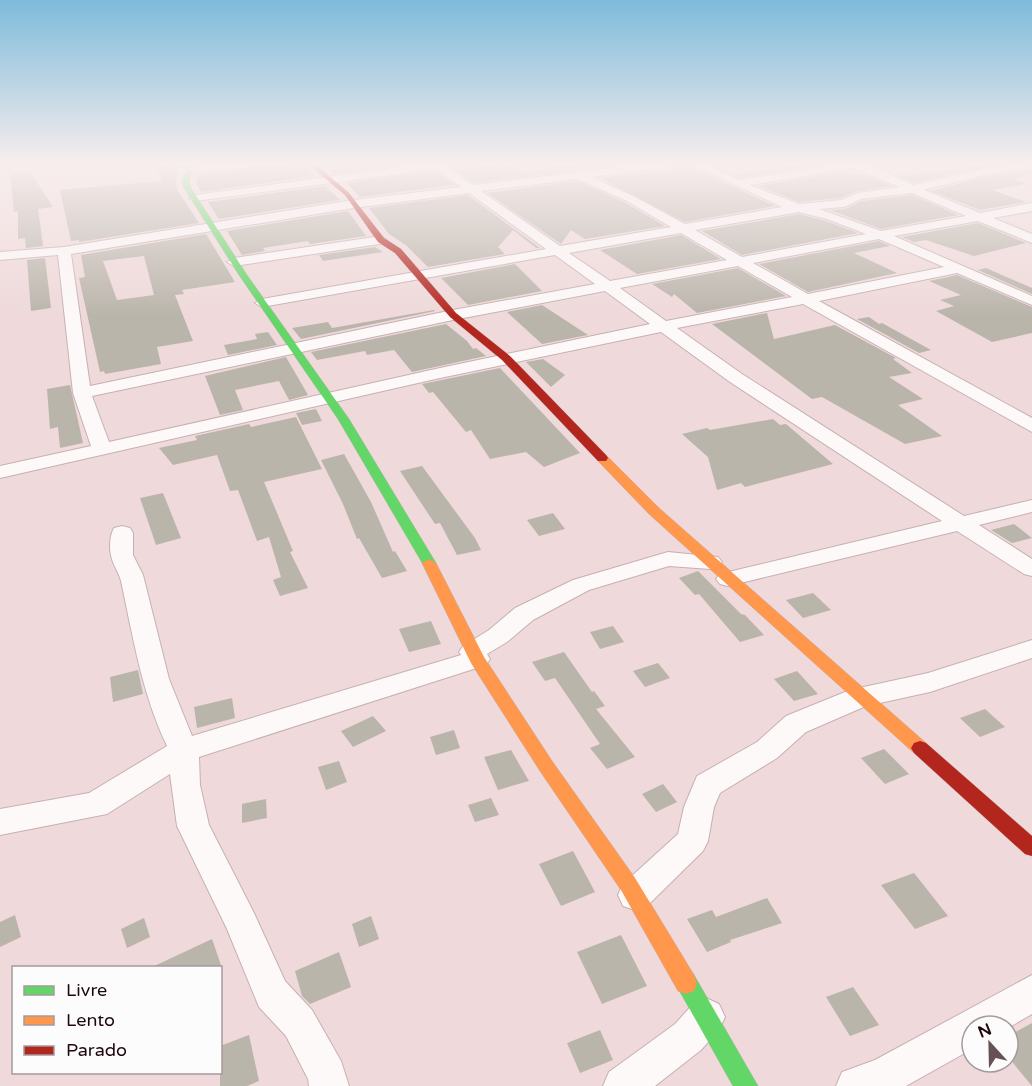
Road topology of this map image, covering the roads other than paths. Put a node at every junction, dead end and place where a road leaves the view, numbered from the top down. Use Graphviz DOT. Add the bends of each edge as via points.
graph roads {
  1 [pos="204,215"];
  2 [pos="287,215"];
  3 [pos="361,215"];
  4 [pos="508,215"];
  5 [pos="659,215"];
  6 [pos="760,215"];
  7 [pos="826,215"];
  8 [pos="971,215"];
  9 [pos="989,215"];
  10 [pos="976,217"];
  11 [pos="211,227"];
  12 [pos="683,228"];
  13 [pos="882,236"];
  14 [pos="1032,239"];
  15 [pos="381,240"];
  16 [pos="64,251"];
  17 [pos="557,251"];
  18 [pos="0,256"];
  19 [pos="234,262"];
  20 [pos="741,262"];
  21 [pos="956,269"];
  22 [pos="417,274"];
  23 [pos="606,286"];
  24 [pos="807,300"];
  25 [pos="1032,302"];
  26 [pos="262,303"];
  27 [pos="453,315"];
  28 [pos="662,328"];
  29 [pos="296,348"];
  30 [pos="506,358"];
  31 [pos="82,393"];
  32 [pos="329,398"];
  33 [pos="1032,426"];
  34 [pos="102,450"];
  35 [pos="0,472"];
  36 [pos="1032,506"];
  37 [pos="961,523"];
  38 [pos="122,533"];
  39 [pos="710,562"];
  40 [pos="1032,569"];
  41 [pos="728,579"];
  42 [pos="1032,649"];
  43 [pos="474,655"];
  44 [pos="861,697"];
  45 [pos="184,750"];
  46 [pos="0,822"];
  47 [pos="1032,848"];
  48 [pos="635,895"];
  49 [pos="1032,993"];
  50 [pos="996,1014"];
  51 [pos="706,1017"];
  52 [pos="960,1035"];
  53 [pos="329,1086"];
  54 [pos="622,1086"];
  55 [pos="746,1086"];
  56 [pos="856,1086"];
  1 -- 11 [label="street"];
  2 -- 11 [label="street"];
  3 -- 15 [label="street"];
  4 -- 17 [label="street"];
  5 -- 12 [label="street"];
  6 -- 12 [label="street"];
  7 -- 13 [label="street"];
  8 -- 10 [label="street"];
  9 -- 10 [label="street"];
  10 -- 13 [label="street"];
  10 -- 14 [label="street"];
  11 -- 16 [label="street"];
  11 -- 19 [label="street"];
  12 -- 17 [label="street"];
  12 -- 20 [label="street"];
  13 -- 20 [label="street"];
  13 -- 21 [label="street"];
  15 -- 19 [label="street"];
  15 -- 22 [label="street" via="398,251"];
  16 -- 18 [label="street"];
  16 -- 31 [label="street"];
  17 -- 22 [label="street"];
  17 -- 23 [label="street"];
  19 -- 26 [label="street"];
  20 -- 23 [label="street"];
  20 -- 24 [label="street"];
  21 -- 24 [label="street"];
  21 -- 25 [label="street"];
  22 -- 26 [label="street"];
  22 -- 27 [label="street"];
  23 -- 27 [label="street"];
  23 -- 28 [label="street"];
  24 -- 28 [label="street"];
  24 -- 33 [label="street"];
  26 -- 29 [label="street"];
  27 -- 29 [label="street"];
  27 -- 30 [label="street"];
  28 -- 30 [label="street"];
  28 -- 37 [label="street"];
  29 -- 31 [label="street"];
  29 -- 32 [label="street"];
  30 -- 32 [label="street"];
  30 -- 39 [label="street" via="654,511"];
  31 -- 34 [label="street"];
  32 -- 34 [label="street"];
  32 -- 43 [label="street" via="431,566"];
  34 -- 35 [label="street"];
  36 -- 37 [label="street"];
  37 -- 40 [label="street"];
  37 -- 41 [label="street"];
  38 -- 45 [label="street" via="122,555 131,575 156,679"];
  39 -- 41 [label="street"];
  39 -- 43 [label="street" via="668,559 581,585 524,614"];
  41 -- 44 [label="street"];
  42 -- 44 [label="street" via="930,682"];
  43 -- 45 [label="street"];
  43 -- 48 [label="street"];
  44 -- 47 [label="street"];
  44 -- 48 [label="street" via="796,724 767,750 708,785 692,841"];
  45 -- 46 [label="street" via="96,805"];
  45 -- 53 [label="street" via="185,785 193,826 272,994 299,1023"];
  48 -- 51 [label="street"];
  49 -- 50 [label="street"];
  51 -- 54 [label="street" via="688,1037"];
  51 -- 55 [label="street"];
  52 -- 56 [label="street" via="883,1077"];
}
